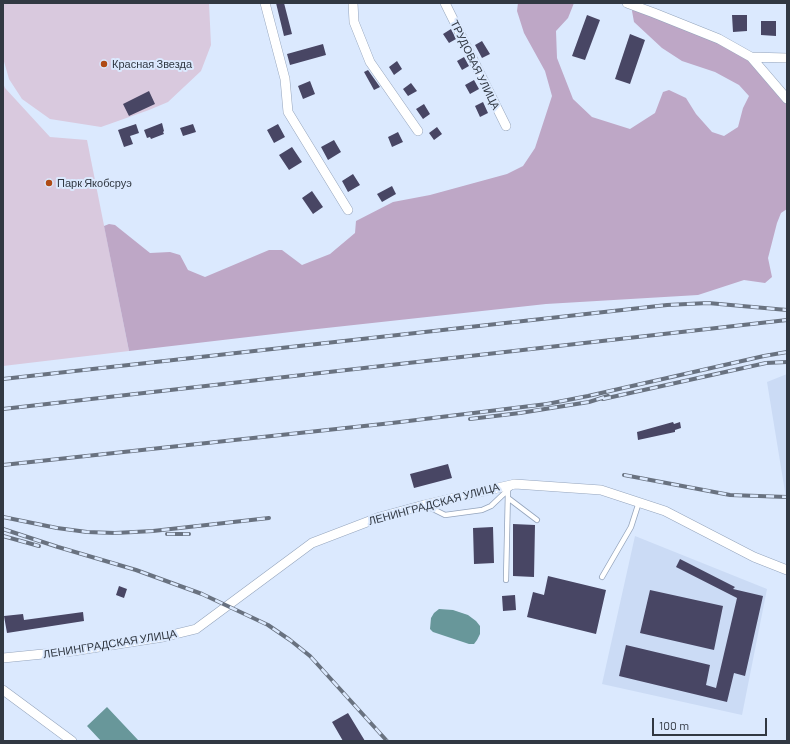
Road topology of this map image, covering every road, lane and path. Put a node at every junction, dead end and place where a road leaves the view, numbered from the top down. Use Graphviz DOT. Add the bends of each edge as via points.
graph roads {
  1 [pos="265,3"];
  2 [pos="353,3"];
  3 [pos="445,3"];
  4 [pos="627,3"];
  5 [pos="656,3"];
  6 [pos="654,13"];
  7 [pos="751,57"];
  8 [pos="787,58"];
  9 [pos="787,99"];
  10 [pos="506,126"];
  11 [pos="418,131"];
  12 [pos="348,210"];
  13 [pos="512,487"];
  14 [pos="508,498"];
  15 [pos="639,502"];
  16 [pos="424,505"];
  17 [pos="537,520"];
  18 [pos="787,570"];
  19 [pos="602,576"];
  20 [pos="506,580"];
  21 [pos="3,658"];
  22 [pos="3,690"];
  23 [pos="72,741"];
  1 -- 12 [label="street" via="285,79 288,112"];
  2 -- 11 [label="street" via="354,22 370,62"];
  3 -- 10 [label="street, ТРУДОВАЯ УЛИЦА"];
  4 -- 6 [label="street"];
  5 -- 6 [label="street"];
  6 -- 7 [label="street" via="719,39"];
  7 -- 8 [label="street"];
  7 -- 9 [label="street"];
  13 -- 14 [label="lane"];
  13 -- 15 [label="street, ЛЕНИНГРАДСКАЯ УЛИЦА" via="601,490"];
  13 -- 16 [label="street, ЛЕНИНГРАДСКАЯ УЛИЦА"];
  13 -- 16 [label="lane" via="491,506 482,510 445,515"];
  14 -- 17 [label="lane"];
  14 -- 20 [label="lane"];
  15 -- 18 [label="street, ЛЕНИНГРАДСКАЯ УЛИЦА" via="665,511"];
  15 -- 19 [label="lane" via="631,527"];
  16 -- 21 [label="street, ЛЕНИНГРАДСКАЯ УЛИЦА" via="380,517 312,543 196,629 163,637 73,651"];
  22 -- 23 [label="street"];
}
